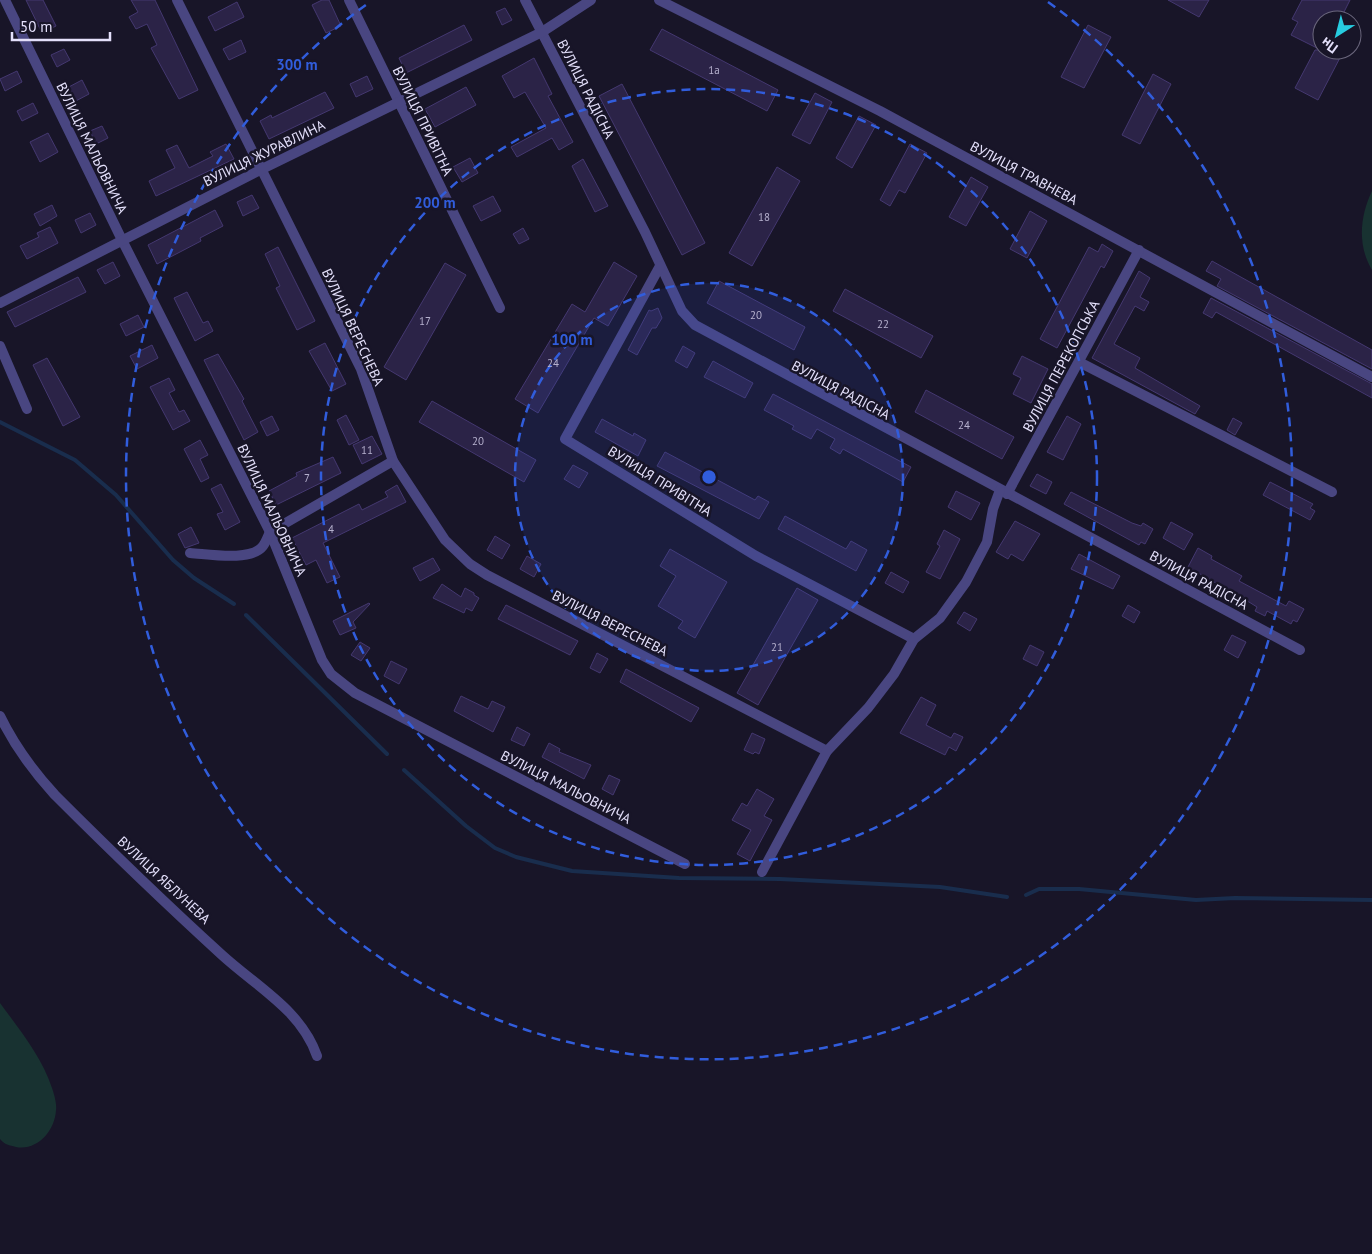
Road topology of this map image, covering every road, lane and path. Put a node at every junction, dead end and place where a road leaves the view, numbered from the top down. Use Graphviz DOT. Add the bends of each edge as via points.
graph roads {
  1 [pos="4,0"];
  2 [pos="177,0"];
  3 [pos="349,0"];
  4 [pos="526,0"];
  5 [pos="591,0"];
  6 [pos="659,0"];
  7 [pos="542,32"];
  8 [pos="399,104"];
  9 [pos="260,170"];
  10 [pos="122,240"];
  11 [pos="1139,250"];
  12 [pos="660,266"];
  13 [pos="0,303"];
  14 [pos="500,308"];
  15 [pos="0,346"];
  16 [pos="1079,362"];
  17 [pos="1372,377"];
  18 [pos="27,409"];
  19 [pos="393,461"];
  20 [pos="1003,492"];
  21 [pos="1332,492"];
  22 [pos="270,532"];
  23 [pos="190,553"];
  24 [pos="914,639"];
  25 [pos="1300,650"];
  26 [pos="0,716"];
  27 [pos="827,751"];
  28 [pos="685,864"];
  29 [pos="762,872"];
  30 [pos="317,1056"];
  1 -- 10 [label="street, ВУЛИЦЯ МАЛЬОВНИЧА"];
  2 -- 9 [label="street, ВУЛИЦЯ ВЕРЕСНЕВА"];
  3 -- 8 [label="street, ВУЛИЦЯ ПРИВІТНА"];
  4 -- 7 [label="street, ВУЛИЦЯ РАДІСНА"];
  5 -- 7 [label="street"];
  6 -- 11 [label="street, ВУЛИЦЯ ТРАВНЕВА" via="880,111"];
  7 -- 8 [label="street, ВУЛИЦЯ ЖУРАВЛИНА"];
  7 -- 12 [label="street, ВУЛИЦЯ РАДІСНА"];
  8 -- 9 [label="street, ВУЛИЦЯ ЖУРАВЛИНА"];
  8 -- 14 [label="street, ВУЛИЦЯ ПРИВІТНА"];
  9 -- 10 [label="street, ВУЛИЦЯ ЖУРАВЛИНА"];
  9 -- 19 [label="street, ВУЛИЦЯ ВЕРЕСНЕВА" via="361,369"];
  10 -- 13 [label="street, ВУЛИЦЯ ЖУРАВЛИНА"];
  10 -- 22 [label="street, ВУЛИЦЯ МАЛЬОВНИЧА"];
  11 -- 16 [label="street, ВУЛИЦЯ ПЕРЕКОПСЬКА"];
  11 -- 17 [label="street, ВУЛИЦЯ ТРАВНЕВА"];
  12 -- 20 [label="street, ВУЛИЦЯ РАДІСНА" via="682,311 695,326"];
  12 -- 24 [label="street, ВУЛИЦЯ ПРИВІТНА" via="566,439 756,556"];
  15 -- 18 [label="street"];
  16 -- 20 [label="street, ВУЛИЦЯ ПЕРЕКОПСЬКА"];
  16 -- 21 [label="street"];
  19 -- 22 [label="street"];
  19 -- 27 [label="street, ВУЛИЦЯ ВЕРЕСНЕВА" via="445,540 470,564"];
  20 -- 24 [label="street, ВУЛИЦЯ ПЕРЕКОПСЬКА" via="993,509 987,542 966,582 940,618"];
  20 -- 25 [label="street, ВУЛИЦЯ РАДІСНА"];
  22 -- 23 [label="street" via="262,548 251,554"];
  22 -- 28 [label="street, ВУЛИЦЯ МАЛЬОВНИЧА" via="322,660 341,683 537,789"];
  24 -- 27 [label="street, ВУЛИЦЯ ПЕРЕКОПСЬКА" via="894,674 868,708"];
  26 -- 30 [label="street, ВУЛИЦЯ ЯБЛУНЕВА" via="19,750 43,782 223,956 288,1010 311,1038"];
  27 -- 29 [label="street, ВУЛИЦЯ ПЕРЕКОПСЬКА"];
}
